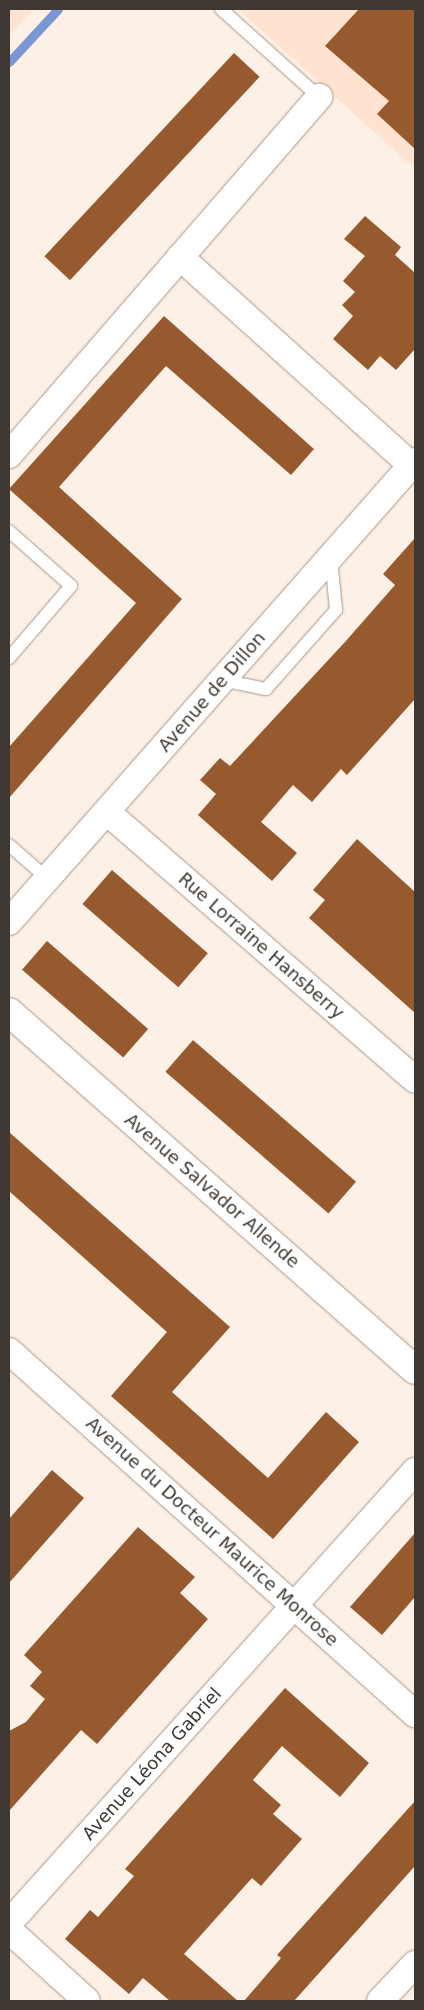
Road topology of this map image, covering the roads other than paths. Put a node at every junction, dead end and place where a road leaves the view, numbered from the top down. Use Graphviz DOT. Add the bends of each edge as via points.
graph roads {
  1 [pos="221,9"];
  2 [pos="319,97"];
  3 [pos="180,258"];
  4 [pos="9,455"];
  5 [pos="413,463"];
  6 [pos="11,539"];
  7 [pos="331,556"];
  8 [pos="9,658"];
  9 [pos="222,680"];
  10 [pos="107,812"];
  11 [pos="9,845"];
  12 [pos="48,878"];
  13 [pos="9,922"];
  14 [pos="9,1012"];
  15 [pos="415,1080"];
  16 [pos="9,1351"];
  17 [pos="415,1370"];
  18 [pos="415,1471"];
  19 [pos="295,1605"];
  20 [pos="415,1714"];
  21 [pos="9,1923"];
  22 [pos="9,1930"];
  23 [pos="415,1964"];
  24 [pos="87,2001"];
  25 [pos="380,2001"];
  1 -- 2 [label="lane"];
  2 -- 3 [label="street"];
  3 -- 4 [label="street"];
  3 -- 5 [label="street"];
  5 -- 7 [label="street, Avenue de Dillon"];
  6 -- 8 [label="lane" via="71,586"];
  7 -- 9 [label="street, Avenue de Dillon"];
  7 -- 9 [label="lane" via="336,610 317,632 266,689"];
  9 -- 10 [label="street, Avenue de Dillon"];
  10 -- 12 [label="street, Avenue de Dillon"];
  10 -- 15 [label="street, Rue Lorraine Hansberry"];
  11 -- 12 [label="lane"];
  12 -- 13 [label="street, Avenue de Dillon"];
  14 -- 17 [label="main road, Avenue Salvador Allende"];
  16 -- 19 [label="street, Avenue du Docteur Maurice Monrose"];
  18 -- 19 [label="street, Avenue Léona Gabriel"];
  19 -- 20 [label="street, Avenue du Docteur Maurice Monrose"];
  19 -- 21 [label="street, Avenue Léona Gabriel"];
  22 -- 24 [label="street"];
  23 -- 25 [label="street"];
}
